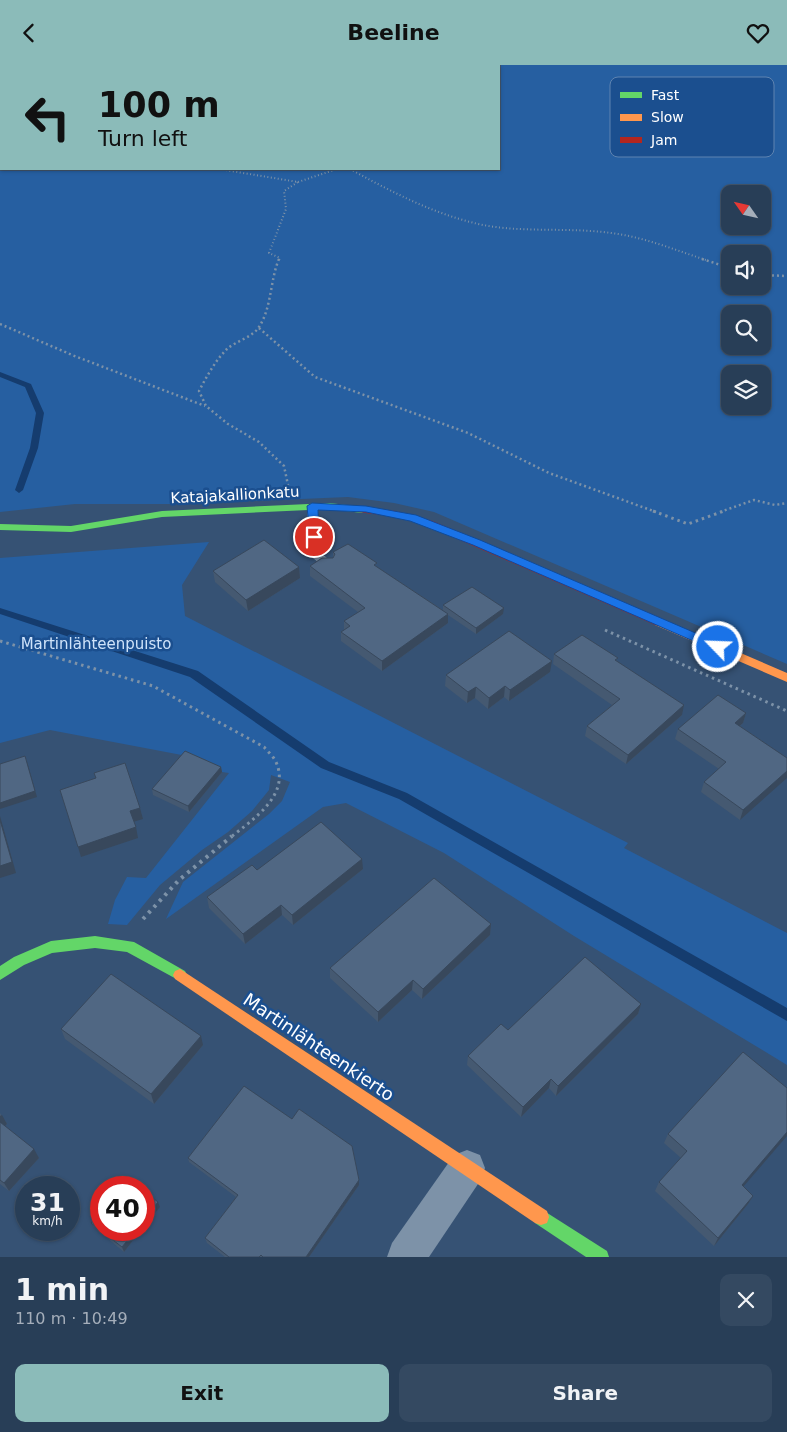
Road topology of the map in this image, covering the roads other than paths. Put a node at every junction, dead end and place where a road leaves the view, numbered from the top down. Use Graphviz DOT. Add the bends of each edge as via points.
graph roads {
  1 [pos="312,506"];
  2 [pos="115,510"];
  3 [pos="162,514"];
  4 [pos="27,515"];
  5 [pos="0,520"];
  6 [pos="0,527"];
  7 [pos="328,565"];
  8 [pos="787,678"];
  9 [pos="0,974"];
  10 [pos="467,1168"];
  11 [pos="406,1257"];
  12 [pos="601,1257"];
  1 -- 3 [label="street, Katajakallionkatu"];
  1 -- 7 [label="lane" via="314,554"];
  1 -- 8 [label="street, Katajakallionkatu" via="366,509 429,523"];
  2 -- 3 [label="street, Katajakallionkatu"];
  3 -- 6 [label="street, Katajakallionkatu" via="72,529"];
  4 -- 5 [label="street"];
  9 -- 10 [label="street, Martinlähteenkierto" via="19,961 51,947 95,942 129,946 176,973"];
  10 -- 11 [label="street"];
  10 -- 12 [label="street, Martinlähteenkierto"];
}
